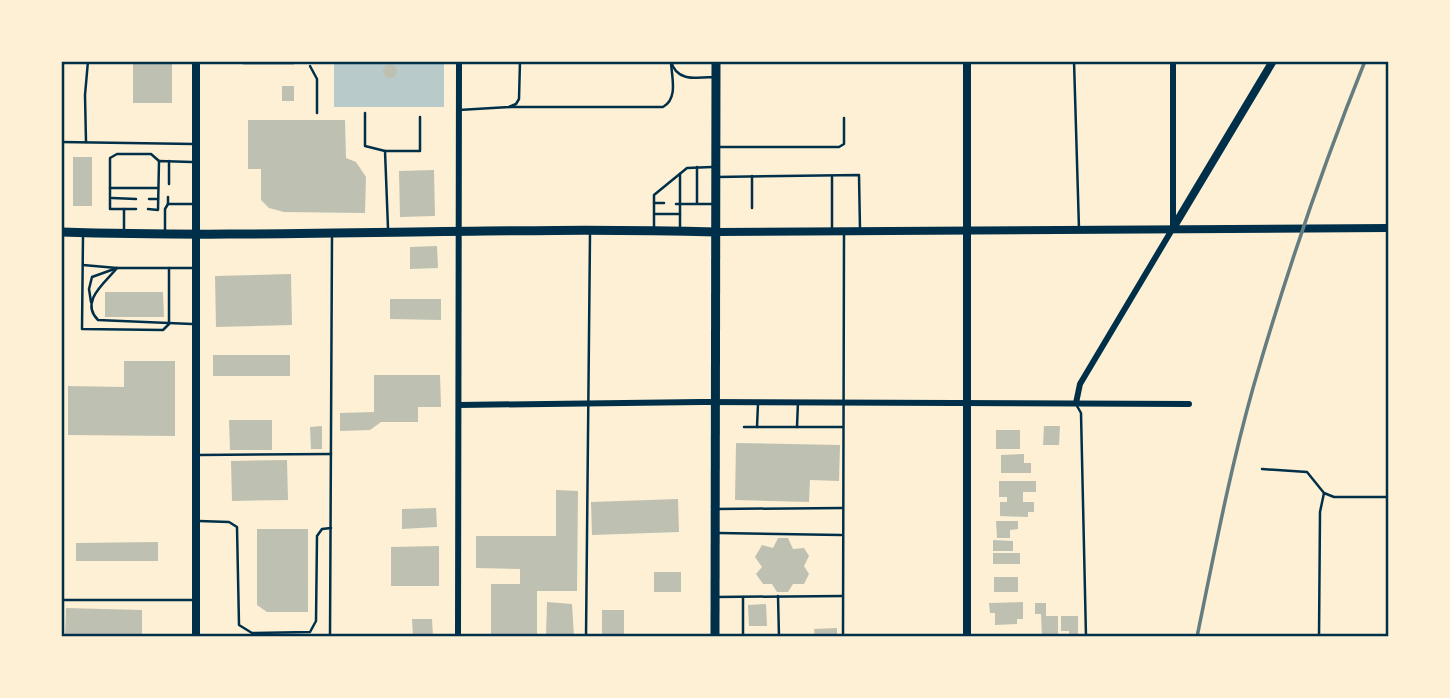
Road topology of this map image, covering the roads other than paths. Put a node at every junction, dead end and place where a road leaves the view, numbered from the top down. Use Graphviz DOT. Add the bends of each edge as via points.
graph roads {
  1 [pos="89,61"];
  2 [pos="196,61"];
  3 [pos="459,61"];
  4 [pos="520,61"];
  5 [pos="716,61"];
  6 [pos="967,61"];
  7 [pos="1074,61"];
  8 [pos="1173,61"];
  9 [pos="1273,61"];
  10 [pos="671,62"];
  11 [pos="310,66"];
  12 [pos="716,77"];
  13 [pos="509,107"];
  14 [pos="459,110"];
  15 [pos="317,113"];
  16 [pos="365,113"];
  17 [pos="420,117"];
  18 [pos="844,118"];
  19 [pos="61,142"];
  20 [pos="86,142"];
  21 [pos="196,144"];
  22 [pos="716,147"];
  23 [pos="385,150"];
  24 [pos="159,161"];
  25 [pos="169,161"];
  26 [pos="196,162"];
  27 [pos="697,167"];
  28 [pos="715,172"];
  29 [pos="680,174"];
  30 [pos="752,176"];
  31 [pos="832,176"];
  32 [pos="169,184"];
  33 [pos="110,188"];
  34 [pos="158,188"];
  35 [pos="169,197"];
  36 [pos="110,198"];
  37 [pos="136,199"];
  38 [pos="149,199"];
  39 [pos="158,199"];
  40 [pos="654,203"];
  41 [pos="664,203"];
  42 [pos="169,204"];
  43 [pos="196,204"];
  44 [pos="678,204"];
  45 [pos="697,204"];
  46 [pos="715,204"];
  47 [pos="752,208"];
  48 [pos="124,209"];
  49 [pos="136,209"];
  50 [pos="148,209"];
  51 [pos="165,209"];
  52 [pos="158,210"];
  53 [pos="654,214"];
  54 [pos="680,214"];
  55 [pos="1173,228"];
  56 [pos="1389,228"];
  57 [pos="1079,229"];
  58 [pos="460,230"];
  59 [pos="590,230"];
  60 [pos="967,231"];
  61 [pos="61,232"];
  62 [pos="124,232"];
  63 [pos="165,232"];
  64 [pos="332,232"];
  65 [pos="388,232"];
  66 [pos="654,232"];
  67 [pos="680,232"];
  68 [pos="716,232"];
  69 [pos="83,233"];
  70 [pos="832,233"];
  71 [pos="844,233"];
  72 [pos="860,233"];
  73 [pos="196,234"];
  74 [pos="83,265"];
  75 [pos="117,268"];
  76 [pos="169,268"];
  77 [pos="195,268"];
  78 [pos="91,307"];
  79 [pos="169,324"];
  80 [pos="196,324"];
  81 [pos="715,402"];
  82 [pos="758,402"];
  83 [pos="797,402"];
  84 [pos="842,402"];
  85 [pos="589,403"];
  86 [pos="967,403"];
  87 [pos="1076,403"];
  88 [pos="1189,404"];
  89 [pos="459,405"];
  90 [pos="744,427"];
  91 [pos="757,427"];
  92 [pos="797,427"];
  93 [pos="842,427"];
  94 [pos="196,454"];
  95 [pos="331,454"];
  96 [pos="1262,469"];
  97 [pos="1324,493"];
  98 [pos="1389,498"];
  99 [pos="715,509"];
  100 [pos="842,509"];
  101 [pos="196,521"];
  102 [pos="331,528"];
  103 [pos="715,533"];
  104 [pos="842,535"];
  105 [pos="779,596"];
  106 [pos="842,596"];
  107 [pos="715,597"];
  108 [pos="743,597"];
  109 [pos="61,600"];
  110 [pos="196,600"];
  111 [pos="310,635"];
  112 [pos="196,637"];
  113 [pos="330,637"];
  114 [pos="458,637"];
  115 [pos="586,637"];
  116 [pos="715,637"];
  117 [pos="743,637"];
  118 [pos="779,637"];
  119 [pos="843,637"];
  120 [pos="967,637"];
  121 [pos="1086,637"];
  122 [pos="1320,637"];
  1 -- 20 [label="lane"];
  2 -- 21 [label="street"];
  3 -- 14 [label="street"];
  4 -- 13 [label="lane" via="519,99"];
  5 -- 12 [label="main road"];
  6 -- 60 [label="street"];
  7 -- 57 [label="lane"];
  8 -- 55 [label="street"];
  9 -- 55 [label="street"];
  10 -- 12 [label="lane" via="678,75"];
  10 -- 13 [label="lane" via="672,98 663,107"];
  11 -- 15 [label="lane" via="317,79"];
  12 -- 22 [label="main road"];
  13 -- 14 [label="lane"];
  14 -- 58 [label="street"];
  16 -- 23 [label="lane" via="365,146"];
  17 -- 23 [label="lane" via="421,151"];
  18 -- 22 [label="lane" via="844,144 839,148"];
  19 -- 20 [label="lane"];
  20 -- 21 [label="lane"];
  21 -- 26 [label="street"];
  22 -- 28 [label="main road"];
  23 -- 65 [label="lane"];
  24 -- 25 [label="lane"];
  24 -- 33 [label="lane" via="151,155 117,154 110,158"];
  24 -- 34 [label="lane"];
  25 -- 26 [label="lane"];
  25 -- 32 [label="lane"];
  26 -- 43 [label="street"];
  27 -- 28 [label="lane"];
  27 -- 29 [label="lane"];
  27 -- 45 [label="lane"];
  28 -- 30 [label="lane"];
  28 -- 46 [label="main road"];
  29 -- 40 [label="lane" via="654,194"];
  29 -- 44 [label="lane"];
  30 -- 31 [label="lane"];
  30 -- 47 [label="lane"];
  31 -- 70 [label="lane"];
  31 -- 72 [label="lane" via="859,175"];
  33 -- 34 [label="lane"];
  33 -- 36 [label="lane"];
  34 -- 39 [label="lane"];
  35 -- 42 [label="lane"];
  36 -- 37 [label="lane"];
  36 -- 48 [label="lane" via="110,209"];
  38 -- 39 [label="lane"];
  39 -- 52 [label="lane"];
  40 -- 41 [label="lane"];
  40 -- 53 [label="lane"];
  42 -- 43 [label="lane"];
  42 -- 51 [label="lane"];
  43 -- 73 [label="street"];
  44 -- 45 [label="lane"];
  44 -- 54 [label="lane"];
  45 -- 46 [label="lane"];
  46 -- 68 [label="main road"];
  48 -- 49 [label="lane"];
  48 -- 62 [label="lane"];
  50 -- 52 [label="lane"];
  51 -- 52 [label="lane"];
  51 -- 63 [label="lane"];
  53 -- 54 [label="lane"];
  53 -- 66 [label="lane"];
  54 -- 67 [label="lane"];
  55 -- 56 [label="street"];
  55 -- 57 [label="street"];
  55 -- 87 [label="street" via="1080,384"];
  57 -- 60 [label="street"];
  58 -- 59 [label="main road"];
  58 -- 65 [label="main road"];
  58 -- 89 [label="street"];
  59 -- 66 [label="main road"];
  59 -- 85 [label="lane"];
  60 -- 72 [label="street"];
  60 -- 86 [label="street"];
  61 -- 69 [label="main road"];
  62 -- 63 [label="main road"];
  62 -- 69 [label="main road"];
  63 -- 73 [label="main road"];
  64 -- 65 [label="main road"];
  64 -- 73 [label="main road"];
  64 -- 95 [label="lane"];
  66 -- 67 [label="main road"];
  67 -- 68 [label="main road"];
  68 -- 70 [label="street"];
  68 -- 81 [label="main road"];
  69 -- 74 [label="lane"];
  70 -- 71 [label="street"];
  71 -- 72 [label="street"];
  71 -- 84 [label="lane"];
  73 -- 77 [label="street"];
  74 -- 75 [label="lane"];
  74 -- 79 [label="lane" via="82,329 163,330"];
  75 -- 76 [label="lane"];
  75 -- 78 [label="lane" via="93,296"];
  75 -- 78 [label="lane" via="92,277"];
  76 -- 77 [label="lane"];
  76 -- 79 [label="lane"];
  77 -- 80 [label="street"];
  78 -- 79 [label="lane" via="98,320"];
  79 -- 80 [label="lane"];
  80 -- 94 [label="street"];
  81 -- 82 [label="street"];
  81 -- 85 [label="street"];
  81 -- 99 [label="main road"];
  82 -- 83 [label="street"];
  82 -- 91 [label="lane"];
  83 -- 84 [label="street"];
  83 -- 92 [label="lane"];
  84 -- 86 [label="street"];
  84 -- 93 [label="lane"];
  85 -- 89 [label="street"];
  85 -- 115 [label="lane"];
  86 -- 87 [label="street"];
  86 -- 120 [label="street"];
  87 -- 88 [label="street"];
  87 -- 121 [label="lane" via="1081,413"];
  89 -- 114 [label="street"];
  90 -- 91 [label="lane"];
  91 -- 92 [label="lane"];
  92 -- 93 [label="lane"];
  93 -- 100 [label="lane"];
  94 -- 95 [label="lane"];
  94 -- 101 [label="street"];
  95 -- 102 [label="lane"];
  96 -- 97 [label="lane" via="1307,472"];
  97 -- 98 [label="lane"];
  97 -- 122 [label="lane"];
  99 -- 100 [label="lane"];
  99 -- 103 [label="main road"];
  100 -- 104 [label="lane"];
  101 -- 110 [label="street"];
  101 -- 111 [label="lane" via="229,522 237,527 239,625 251,633"];
  102 -- 111 [label="lane" via="322,529 317,536 316,621"];
  102 -- 113 [label="lane"];
  103 -- 104 [label="lane"];
  103 -- 107 [label="main road"];
  104 -- 106 [label="lane"];
  105 -- 106 [label="lane"];
  105 -- 108 [label="lane"];
  105 -- 118 [label="lane"];
  106 -- 119 [label="lane"];
  107 -- 108 [label="lane"];
  107 -- 116 [label="main road"];
  108 -- 117 [label="lane"];
  109 -- 110 [label="lane"];
  110 -- 112 [label="street"];
}
